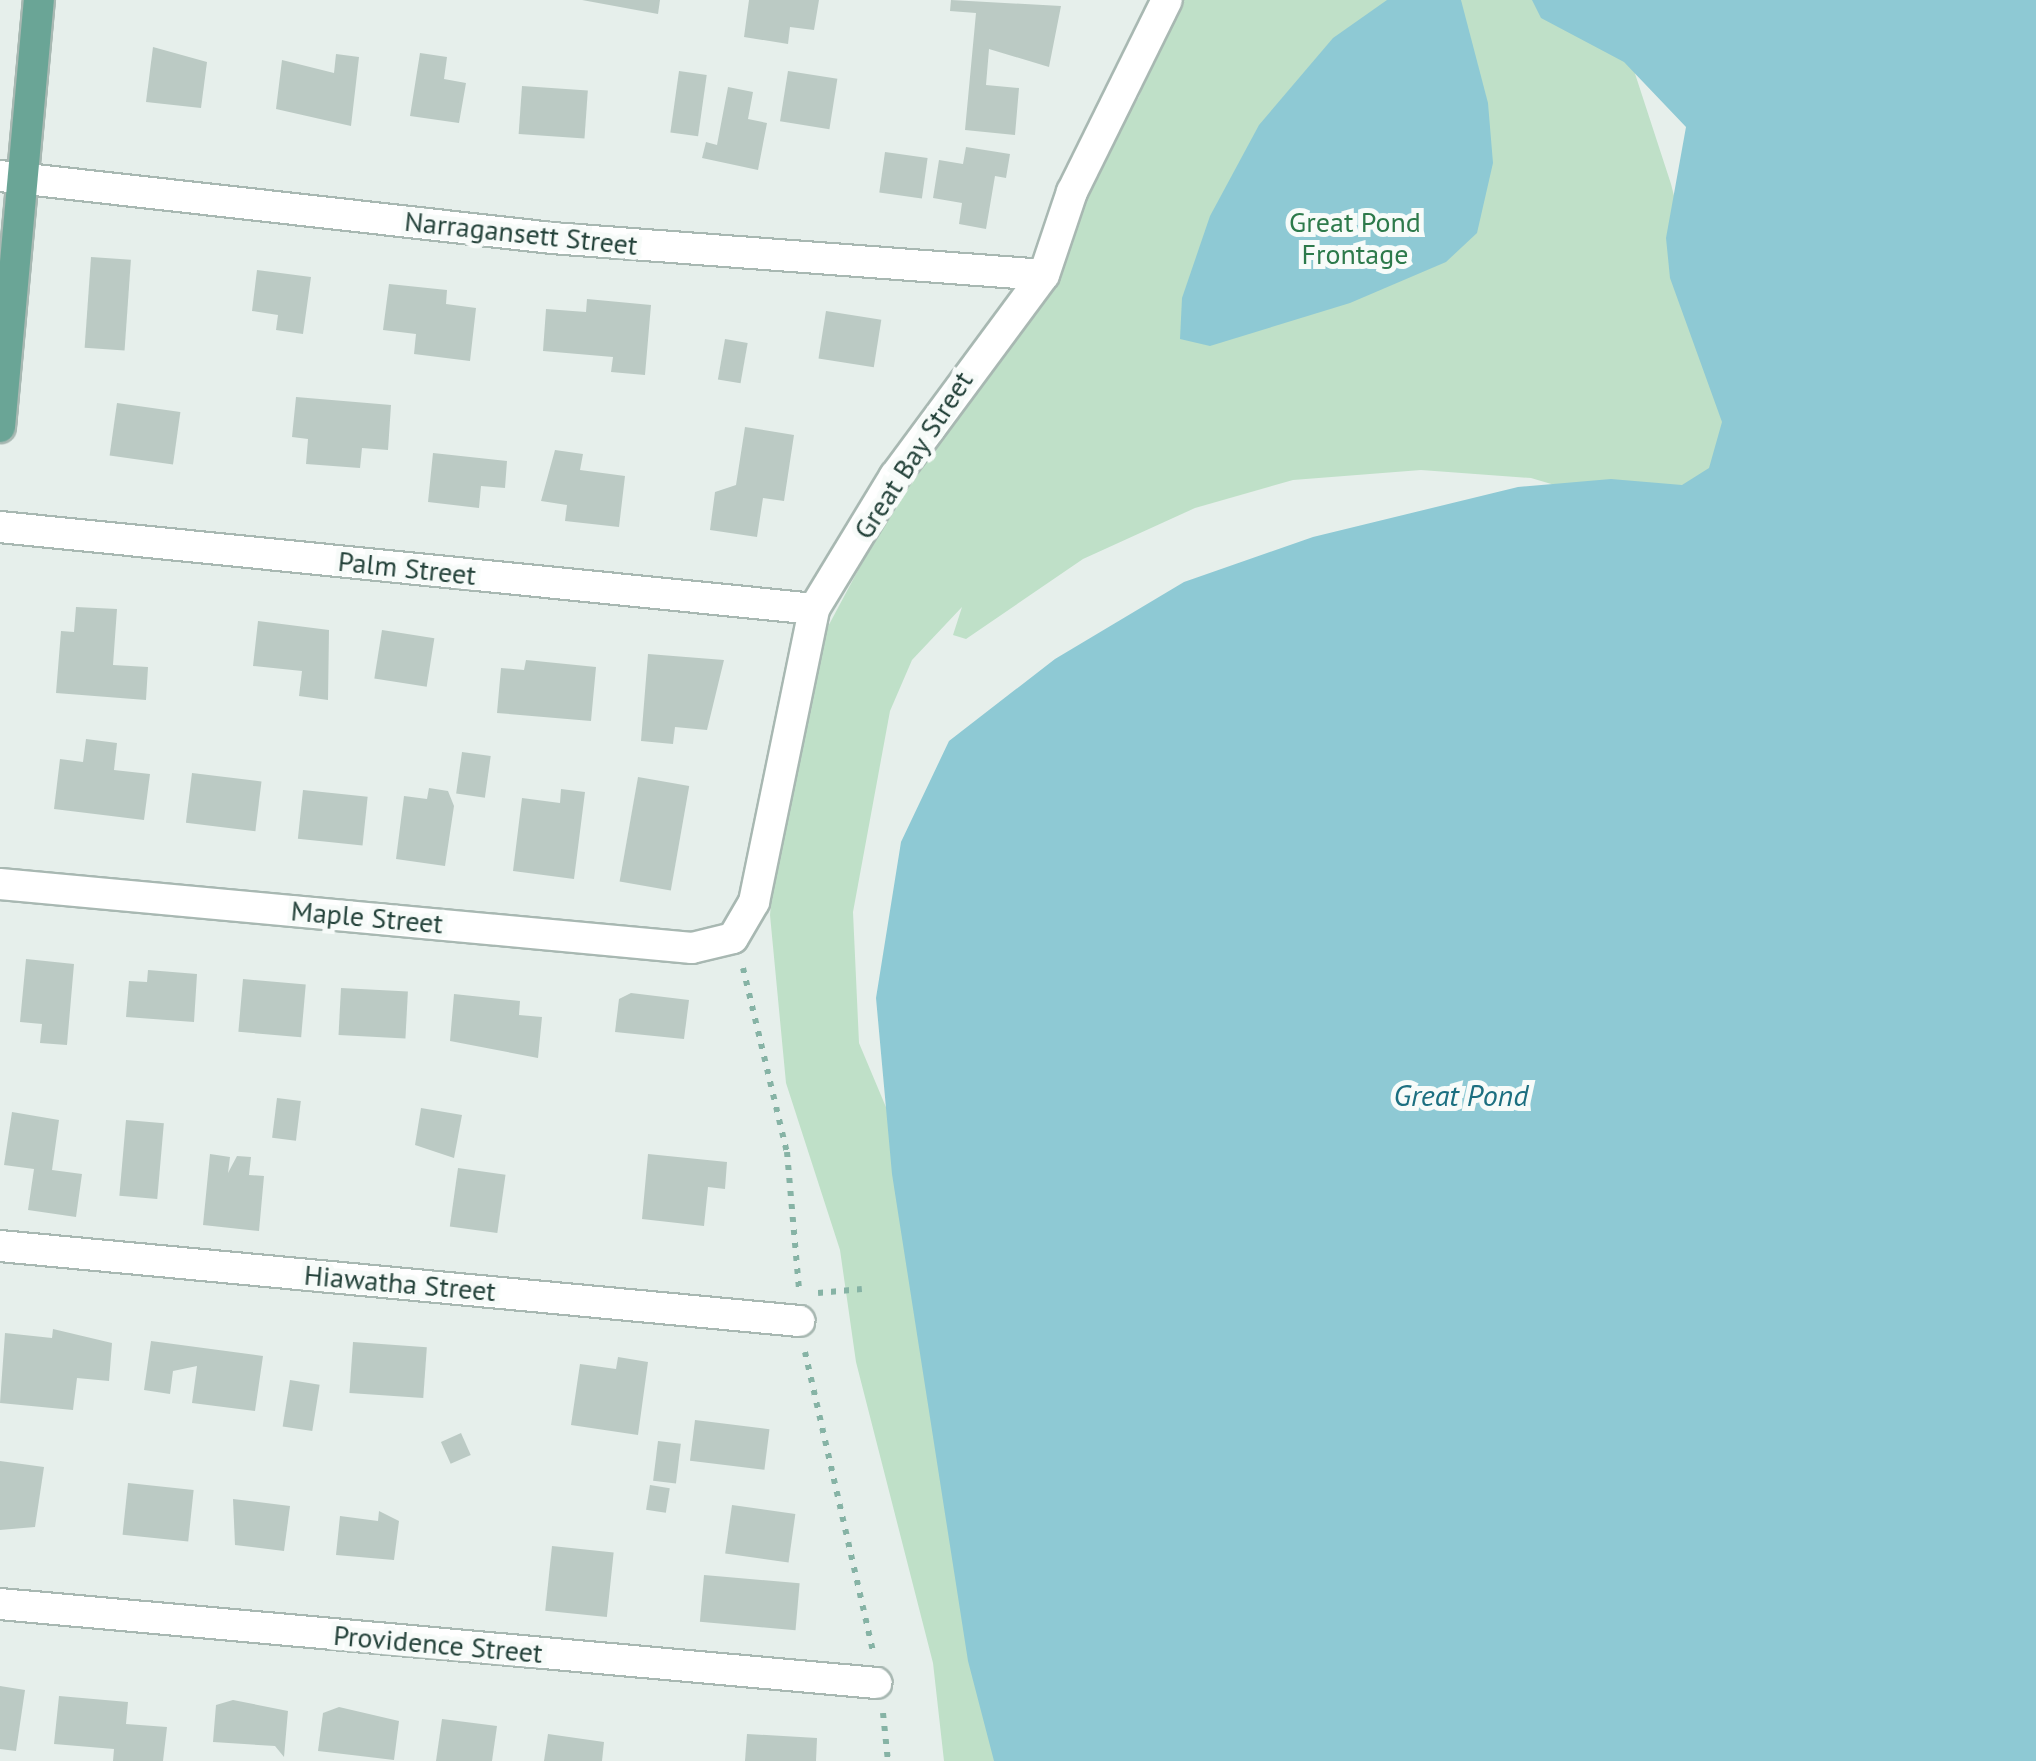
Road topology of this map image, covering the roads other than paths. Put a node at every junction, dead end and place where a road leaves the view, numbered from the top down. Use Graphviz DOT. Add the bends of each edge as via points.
graph roads {
  1 [pos="38,0"];
  2 [pos="1167,0"];
  3 [pos="11,178"];
  4 [pos="1044,275"];
  5 [pos="0,427"];
  6 [pos="0,527"];
  7 [pos="814,610"];
  8 [pos="0,884"];
  9 [pos="734,938"];
  10 [pos="0,1246"];
  11 [pos="799,1321"];
  12 [pos="0,1604"];
  13 [pos="876,1684"];
  1 -- 3 [label="main road"];
  2 -- 4 [label="street, Great Bay Street" via="1072,192"];
  3 -- 4 [label="street, Narragansett Street" via="552,238"];
  3 -- 5 [label="main road"];
  4 -- 7 [label="street, Great Bay Street" via="916,445"];
  6 -- 7 [label="street, Palm Street"];
  7 -- 9 [label="street, Great Bay Street" via="754,902"];
  8 -- 9 [label="street, Maple Street" via="692,948"];
  10 -- 11 [label="street, Hiawatha Street"];
  12 -- 13 [label="street, Providence Street"];
}
